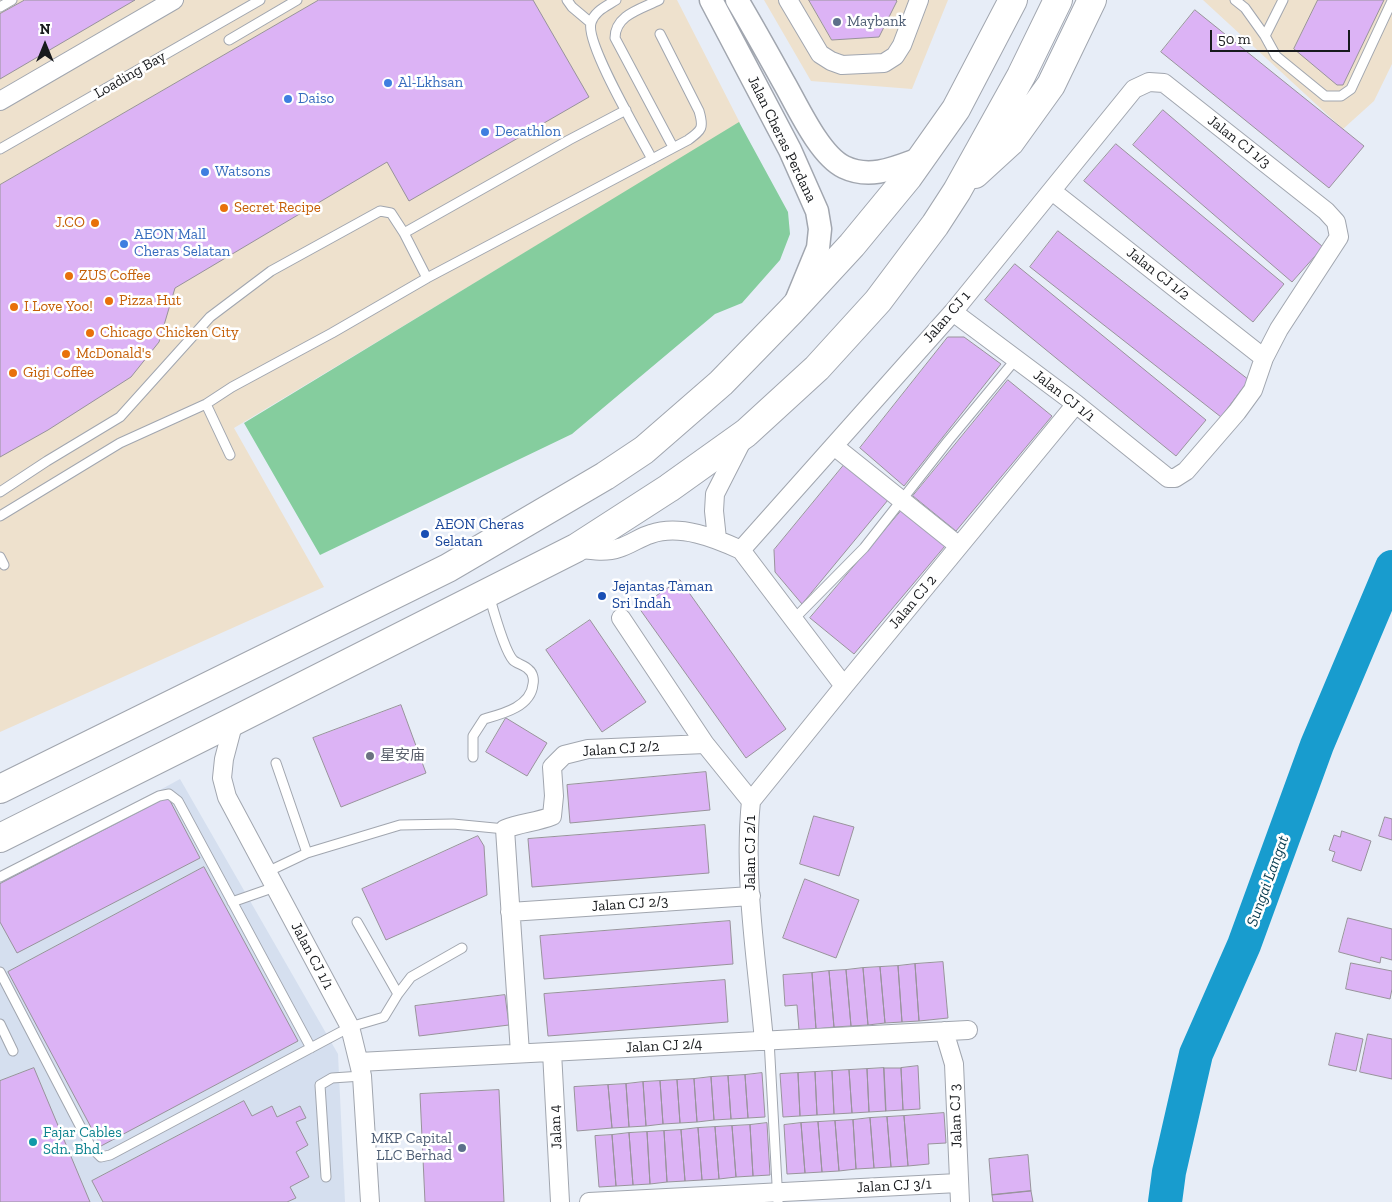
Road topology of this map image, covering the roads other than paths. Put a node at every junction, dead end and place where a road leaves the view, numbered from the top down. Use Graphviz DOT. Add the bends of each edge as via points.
graph roads {
  1 [pos="12,0"];
  2 [pos="260,0"];
  3 [pos="297,0"];
  4 [pos="567,0"];
  5 [pos="616,0"];
  6 [pos="659,0"];
  7 [pos="711,0"];
  8 [pos="738,0"];
  9 [pos="788,0"];
  10 [pos="998,0"];
  11 [pos="1013,0"];
  12 [pos="1058,0"];
  13 [pos="1092,0"];
  14 [pos="1235,0"];
  15 [pos="1283,0"];
  16 [pos="918,1"];
  17 [pos="1392,1"];
  18 [pos="167,2"];
  19 [pos="0,7"];
  20 [pos="591,23"];
  21 [pos="660,34"];
  22 [pos="1265,36"];
  23 [pos="230,40"];
  24 [pos="984,56"];
  25 [pos="1148,82"];
  26 [pos="0,101"];
  27 [pos="626,110"];
  28 [pos="673,147"];
  29 [pos="0,150"];
  30 [pos="922,158"];
  31 [pos="652,159"];
  32 [pos="958,191"];
  33 [pos="1052,191"];
  34 [pos="404,233"];
  35 [pos="427,278"];
  36 [pos="791,311"];
  37 [pos="953,312"];
  38 [pos="1264,358"];
  39 [pos="1016,359"];
  40 [pos="206,404"];
  41 [pos="1076,404"];
  42 [pos="746,433"];
  43 [pos="834,446"];
  44 [pos="230,454"];
  45 [pos="0,492"];
  46 [pos="902,500"];
  47 [pos="0,516"];
  48 [pos="717,539"];
  49 [pos="959,546"];
  50 [pos="576,548"];
  51 [pos="741,550"];
  52 [pos="488,592"];
  53 [pos="621,618"];
  54 [pos="794,618"];
  55 [pos="844,686"];
  56 [pos="234,721"];
  57 [pos="705,744"];
  58 [pos="473,757"];
  59 [pos="276,763"];
  60 [pos="0,789"];
  61 [pos="751,801"];
  62 [pos="504,829"];
  63 [pos="0,838"];
  64 [pos="307,853"];
  65 [pos="0,877"];
  66 [pos="271,879"];
  67 [pos="750,896"];
  68 [pos="232,902"];
  69 [pos="510,912"];
  70 [pos="358,922"];
  71 [pos="462,948"];
  72 [pos="0,972"];
  73 [pos="398,994"];
  74 [pos="0,1024"];
  75 [pos="350,1028"];
  76 [pos="968,1030"];
  77 [pos="944,1031"];
  78 [pos="766,1040"];
  79 [pos="311,1048"];
  80 [pos="13,1051"];
  81 [pos="552,1052"];
  82 [pos="520,1053"];
  83 [pos="361,1069"];
  84 [pos="326,1177"];
  85 [pos="958,1183"];
  86 [pos="777,1197"];
  87 [pos="370,1202"];
  88 [pos="560,1202"];
  89 [pos="589,1202"];
  90 [pos="960,1202"];
  1 -- 19 [label="lane"];
  2 -- 29 [label="lane, Loading Bay"];
  3 -- 23 [label="lane"];
  4 -- 20 [label="lane"];
  5 -- 20 [label="lane" via="599,10"];
  6 -- 28 [label="lane" via="624,18 615,28 615,38"];
  7 -- 36 [label="street, Jalan Cheras Perdana" via="790,150 817,211 820,229 818,248"];
  8 -- 30 [label="street, Jalan Cheras Perdana" via="814,136 831,158 844,168 864,173 882,172"];
  9 -- 16 [label="street" via="820,54 842,64 884,63 895,56"];
  10 -- 24 [label="highway"];
  11 -- 24 [label="highway"];
  12 -- 32 [label="highway"];
  13 -- 32 [label="highway" via="1051,85 1010,142"];
  14 -- 22 [label="lane" via="1245,8"];
  15 -- 22 [label="lane"];
  17 -- 22 [label="lane" via="1351,89 1342,96 1325,96 1276,56"];
  18 -- 26 [label="street"];
  20 -- 27 [label="lane" via="592,38"];
  21 -- 28 [label="lane" via="703,123 700,132"];
  24 -- 30 [label="highway" via="956,109"];
  25 -- 33 [label="street, Jalan CJ 1" via="1134,89"];
  25 -- 38 [label="street, Jalan CJ 1/3" via="1164,83 1336,222 1339,237 1279,329"];
  27 -- 31 [label="lane"];
  27 -- 34 [label="lane"];
  28 -- 31 [label="lane"];
  30 -- 36 [label="highway" via="852,245"];
  31 -- 35 [label="lane"];
  32 -- 42 [label="highway" via="878,301 817,368"];
  33 -- 37 [label="street, Jalan CJ 1"];
  33 -- 38 [label="street, Jalan CJ 1/2"];
  34 -- 35 [label="lane"];
  34 -- 45 [label="lane" via="391,213 380,211 271,271 210,317 120,417"];
  35 -- 40 [label="lane"];
  36 -- 60 [label="highway" via="721,383 644,450 605,476 448,568"];
  37 -- 39 [label="street, Jalan CJ 1/1"];
  37 -- 43 [label="street, Jalan CJ 1"];
  38 -- 41 [label="street, Jalan CJ 1/1" via="1253,390 1237,412 1186,471 1175,478 1168,478"];
  39 -- 41 [label="street, Jalan CJ 1/1"];
  39 -- 46 [label="lane"];
  40 -- 44 [label="lane"];
  40 -- 47 [label="lane" via="120,443"];
  41 -- 49 [label="street, Jalan CJ 2"];
  42 -- 48 [label="street" via="715,494"];
  42 -- 50 [label="highway"];
  43 -- 46 [label="street"];
  43 -- 51 [label="street, Jalan CJ 1"];
  46 -- 49 [label="street"];
  46 -- 54 [label="lane" via="864,548"];
  48 -- 50 [label="street" via="670,531 652,533 618,549"];
  48 -- 51 [label="street"];
  49 -- 55 [label="street, Jalan CJ 2"];
  50 -- 52 [label="highway"];
  51 -- 54 [label="street"];
  52 -- 56 [label="highway"];
  52 -- 58 [label="lane" via="501,635 513,660 530,670 534,679 532,694 526,700 504,714 484,719 473,736"];
  53 -- 57 [label="street, Jalan CJ 2/1"];
  54 -- 55 [label="street"];
  55 -- 61 [label="street, Jalan CJ 2"];
  56 -- 63 [label="highway"];
  56 -- 66 [label="street, Jalan CJ 1/1" via="222,778 227,797"];
  57 -- 61 [label="street, Jalan CJ 2/1"];
  57 -- 62 [label="street, Jalan CJ 2/2" via="588,749 564,755 552,767 552,816"];
  59 -- 64 [label="lane"];
  61 -- 67 [label="street, Jalan CJ 2/1" via="748,832"];
  62 -- 64 [label="lane" via="453,824 400,825"];
  62 -- 69 [label="street"];
  64 -- 66 [label="lane"];
  65 -- 68 [label="lane" via="159,796 169,794 178,801"];
  66 -- 68 [label="lane"];
  66 -- 75 [label="street, Jalan CJ 1/1"];
  67 -- 69 [label="street, Jalan CJ 2/3"];
  67 -- 78 [label="street, Jalan CJ 2/1"];
  68 -- 79 [label="lane"];
  69 -- 82 [label="street"];
  70 -- 73 [label="lane"];
  71 -- 73 [label="lane" via="412,978"];
  72 -- 79 [label="lane" via="91,1147 100,1157 110,1155"];
  73 -- 75 [label="lane" via="384,1017"];
  74 -- 80 [label="lane"];
  75 -- 79 [label="lane"];
  75 -- 83 [label="street, Jalan CJ 1/1"];
  76 -- 77 [label="street, Jalan CJ 2/4"];
  77 -- 78 [label="street, Jalan CJ 2/4"];
  77 -- 85 [label="street, Jalan CJ 3" via="954,1064"];
  78 -- 81 [label="street, Jalan CJ 2/4"];
  78 -- 86 [label="lane"];
  81 -- 82 [label="street, Jalan CJ 2/4"];
  81 -- 88 [label="street, Jalan 4"];
  82 -- 83 [label="street, Jalan CJ 2/4"];
  83 -- 84 [label="lane" via="320,1085"];
  83 -- 87 [label="street, Jalan CJ 1/1"];
  85 -- 86 [label="street, Jalan CJ 3/1"];
  85 -- 90 [label="street, Jalan CJ 3"];
  86 -- 89 [label="street, Jalan CJ 3/1"];
}
